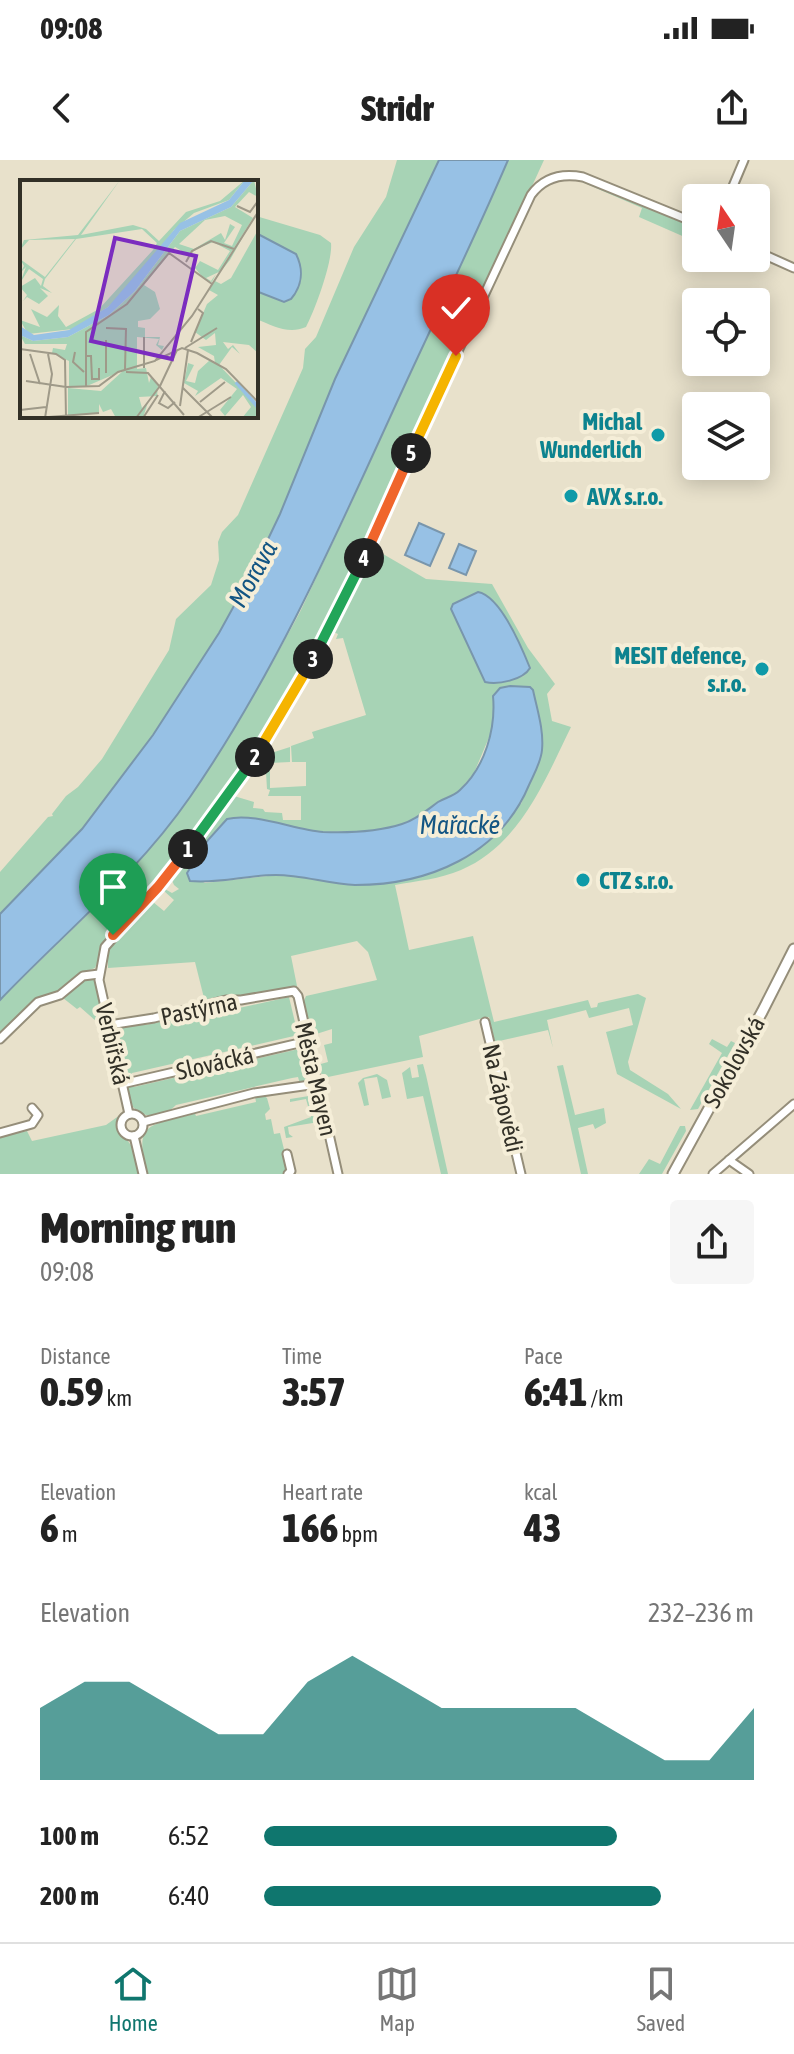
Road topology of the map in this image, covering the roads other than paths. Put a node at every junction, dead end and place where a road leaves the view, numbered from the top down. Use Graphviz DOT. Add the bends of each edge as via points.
graph roads {
  1 [pos="744,160"];
  2 [pos="734,184"];
  3 [pos="682,217"];
  4 [pos="770,257"];
  5 [pos="794,268"];
  6 [pos="794,949"];
  7 [pos="99,974"];
  8 [pos="289,990"];
  9 [pos="485,1022"];
  10 [pos="109,1025"];
  11 [pos="0,1039"];
  12 [pos="308,1041"];
  13 [pos="122,1084"];
  14 [pos="317,1084"];
  15 [pos="794,1104"];
  16 [pos="32,1108"];
  17 [pos="129,1114"];
  18 [pos="143,1122"];
  19 [pos="0,1133"];
  20 [pos="134,1136"];
  21 [pos="287,1154"];
  22 [pos="729,1160"];
  23 [pos="143,1174"];
  24 [pos="288,1174"];
  25 [pos="338,1174"];
  26 [pos="521,1174"];
  27 [pos="673,1174"];
  28 [pos="713,1174"];
  29 [pos="749,1174"];
  1 -- 2 [label="street"];
  3 -- 7 [label="street" via="595,179 572,175 543,183 531,195 321,645 231,793 107,944"];
  4 -- 5 [label="street"];
  6 -- 27 [label="main road, Sokolovská"];
  7 -- 10 [label="street, Verbířská"];
  7 -- 11 [label="street" via="83,976 60,995 38,1002"];
  8 -- 10 [label="street, Pastýrna"];
  8 -- 12 [label="street, Města Mayen" via="298,996"];
  9 -- 26 [label="street, Na Zápovědi"];
  10 -- 13 [label="street, Verbířská"];
  12 -- 13 [label="street, Slovácká"];
  12 -- 14 [label="street, Města Mayen"];
  13 -- 17 [label="street, Verbířská"];
  14 -- 18 [label="street, Slovácká" via="254,1093"];
  14 -- 25 [label="street, Města Mayen"];
  15 -- 22 [label="street"];
  16 -- 19 [label="street" via="38,1115 32,1124"];
  17 -- 18 [label="street"];
  17 -- 20 [label="street" via="121,1128"];
  18 -- 20 [label="street"];
  20 -- 23 [label="street"];
  21 -- 24 [label="street"];
  22 -- 28 [label="street"];
  22 -- 29 [label="street"];
}
